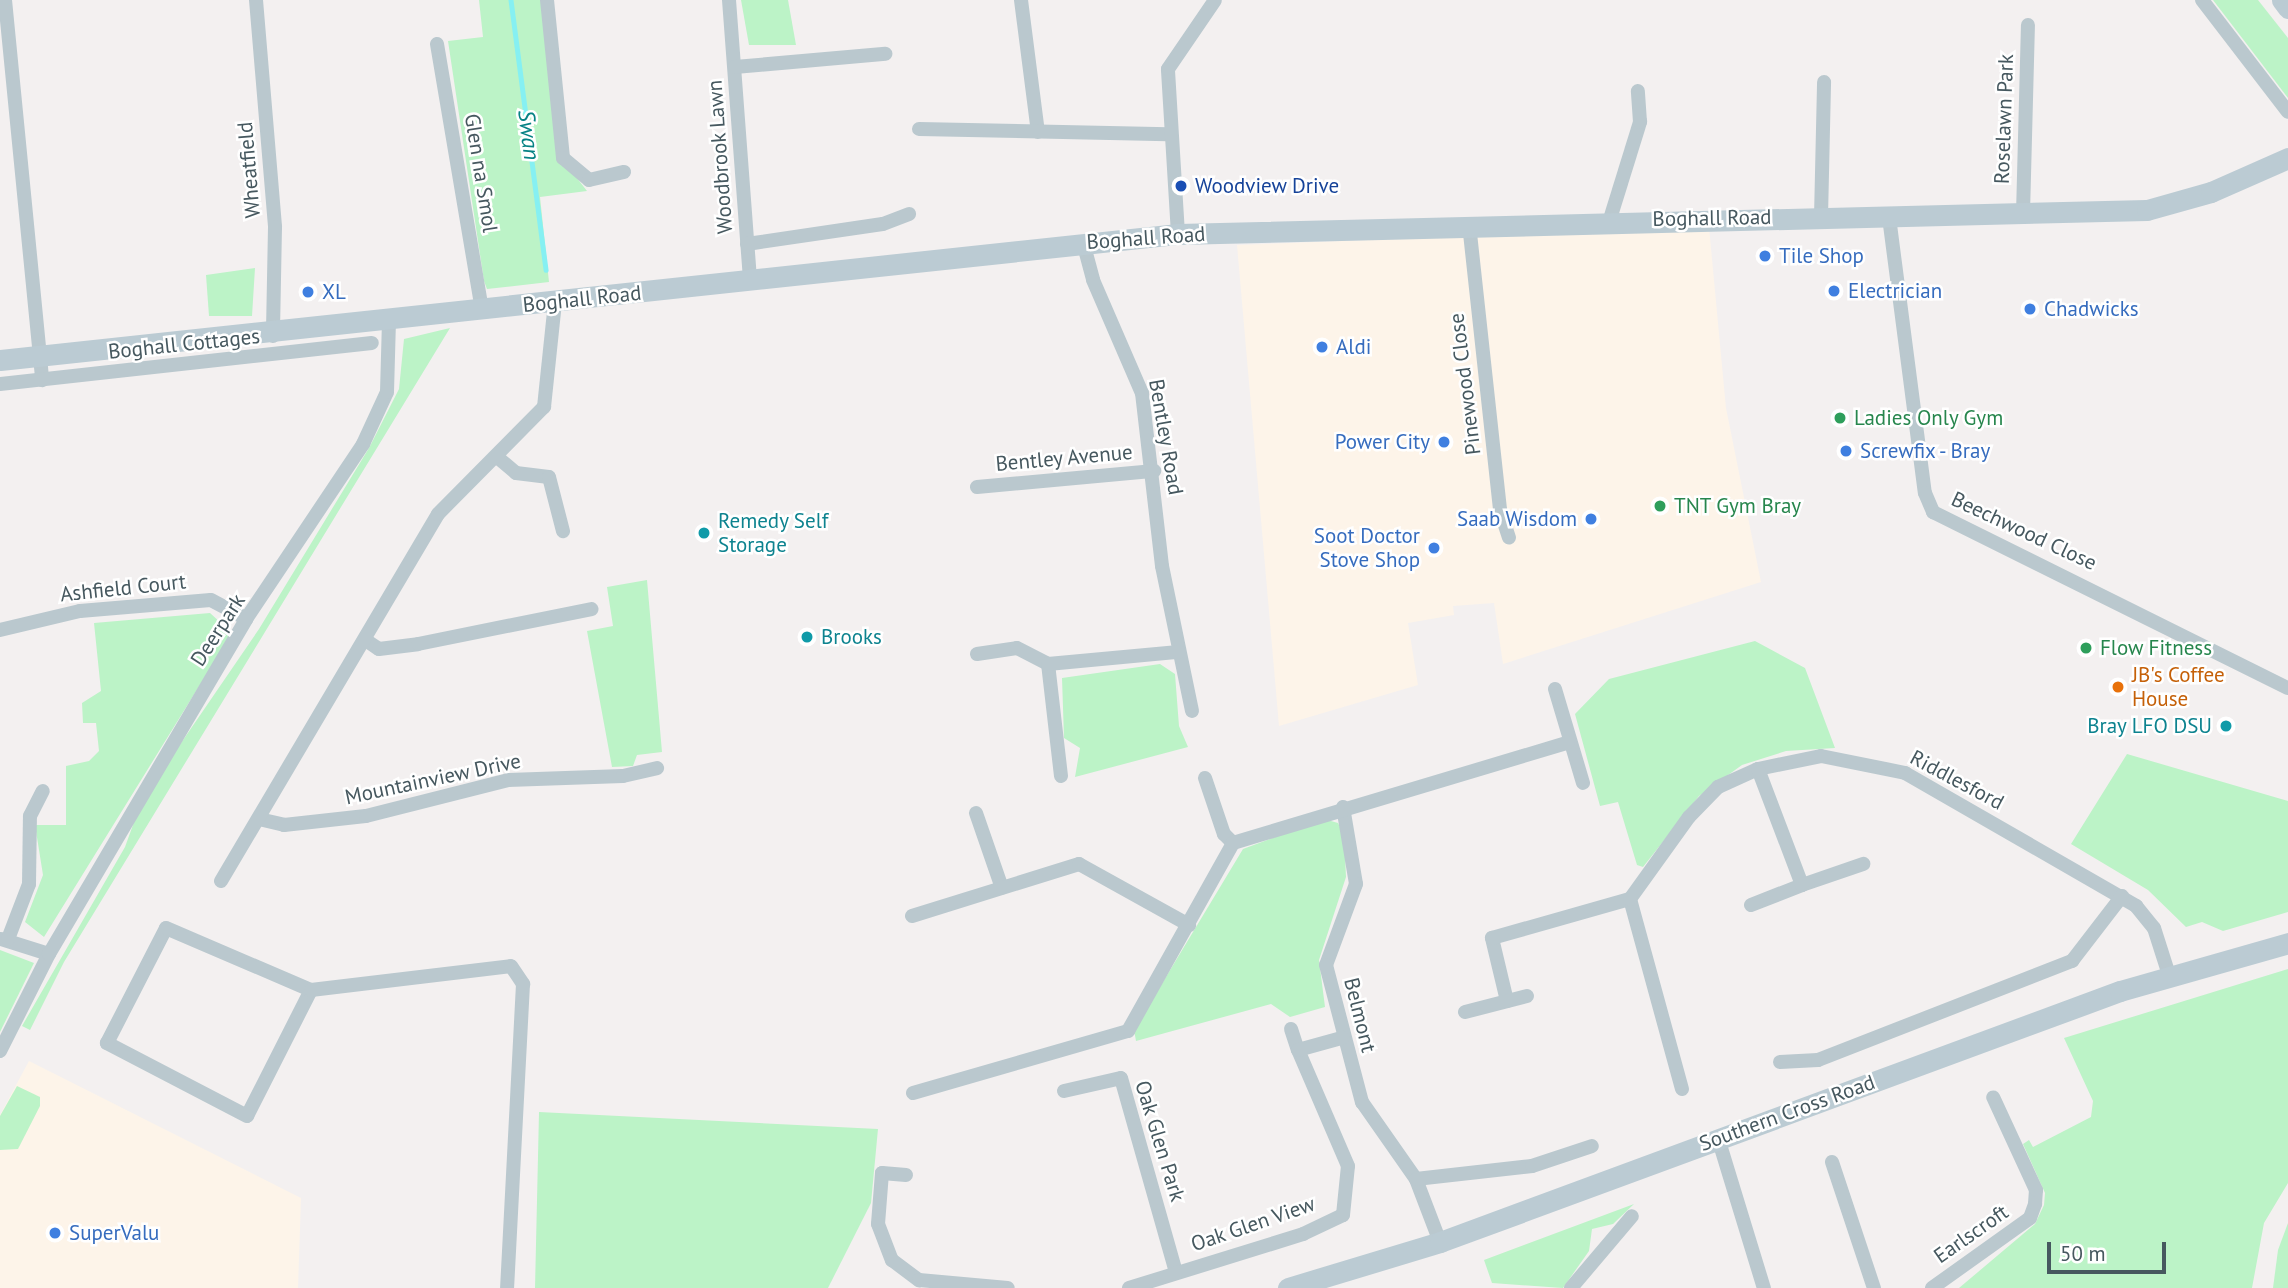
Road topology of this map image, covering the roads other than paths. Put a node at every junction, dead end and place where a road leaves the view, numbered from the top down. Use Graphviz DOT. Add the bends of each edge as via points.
graph roads {
  1 [pos="5,0"];
  2 [pos="256,0"];
  3 [pos="547,0"];
  4 [pos="729,0"];
  5 [pos="1021,0"];
  6 [pos="1215,0"];
  7 [pos="2202,0"];
  8 [pos="2282,0"];
  9 [pos="2288,8"];
  10 [pos="2028,25"];
  11 [pos="437,44"];
  12 [pos="885,54"];
  13 [pos="735,67"];
  14 [pos="1824,82"];
  15 [pos="1638,91"];
  16 [pos="2288,112"];
  17 [pos="919,129"];
  18 [pos="1038,132"];
  19 [pos="1168,134"];
  20 [pos="2288,158"];
  21 [pos="624,172"];
  22 [pos="909,214"];
  23 [pos="2023,215"];
  24 [pos="1821,217"];
  25 [pos="1889,217"];
  26 [pos="1610,219"];
  27 [pos="1469,224"];
  28 [pos="1178,234"];
  29 [pos="1083,242"];
  30 [pos="747,244"];
  31 [pos="750,279"];
  32 [pos="555,302"];
  33 [pos="482,310"];
  34 [pos="388,320"];
  35 [pos="272,335"];
  36 [pos="372,343"];
  37 [pos="221,351"];
  38 [pos="0,360"];
  39 [pos="41,369"];
  40 [pos="0,384"];
  41 [pos="497,457"];
  42 [pos="1154,471"];
  43 [pos="977,487"];
  44 [pos="563,531"];
  45 [pos="1509,538"];
  46 [pos="592,609"];
  47 [pos="246,619"];
  48 [pos="0,630"];
  49 [pos="367,641"];
  50 [pos="1178,652"];
  51 [pos="977,654"];
  52 [pos="1048,664"];
  53 [pos="2288,688"];
  54 [pos="1555,689"];
  55 [pos="1192,711"];
  56 [pos="1567,743"];
  57 [pos="657,768"];
  58 [pos="1758,769"];
  59 [pos="1062,776"];
  60 [pos="1205,778"];
  61 [pos="1583,783"];
  62 [pos="43,791"];
  63 [pos="1343,807"];
  64 [pos="976,813"];
  65 [pos="259,818"];
  66 [pos="1233,843"];
  67 [pos="1863,864"];
  68 [pos="221,881"];
  69 [pos="1802,886"];
  70 [pos="1002,888"];
  71 [pos="2122,896"];
  72 [pos="1630,900"];
  73 [pos="1751,905"];
  74 [pos="912,916"];
  75 [pos="1189,926"];
  76 [pos="4,939"];
  77 [pos="2288,943"];
  78 [pos="49,954"];
  79 [pos="2169,975"];
  80 [pos="311,990"];
  81 [pos="1527,996"];
  82 [pos="1507,1001"];
  83 [pos="1465,1012"];
  84 [pos="1291,1029"];
  85 [pos="1342,1038"];
  86 [pos="0,1051"];
  87 [pos="1298,1051"];
  88 [pos="1780,1062"];
  89 [pos="1682,1089"];
  90 [pos="1064,1091"];
  91 [pos="913,1093"];
  92 [pos="1993,1097"];
  93 [pos="1718,1138"];
  94 [pos="1592,1146"];
  95 [pos="1832,1163"];
  96 [pos="906,1175"];
  97 [pos="1416,1179"];
  98 [pos="1632,1216"];
  99 [pos="1440,1242"];
  100 [pos="1176,1272"];
  101 [pos="507,1288"];
  102 [pos="1008,1288"];
  103 [pos="1129,1288"];
  104 [pos="1288,1288"];
  105 [pos="1571,1288"];
  106 [pos="1764,1288"];
  107 [pos="1874,1288"];
  108 [pos="1932,1288"];
  1 -- 39 [label="street"];
  2 -- 35 [label="street, Wheatfield" via="275,227"];
  3 -- 21 [label="street" via="563,158 589,180"];
  4 -- 13 [label="street, Woodbrook Lawn"];
  5 -- 18 [label="street"];
  6 -- 19 [label="street" via="1168,69"];
  7 -- 16 [label="street"];
  8 -- 9 [label="street"];
  10 -- 23 [label="street, Roselawn Park"];
  11 -- 33 [label="street, Glen na Smol"];
  12 -- 13 [label="street, Woodbrook Lawn"];
  13 -- 30 [label="street, Woodbrook Lawn"];
  14 -- 24 [label="street"];
  15 -- 26 [label="street" via="1640,122"];
  17 -- 18 [label="street"];
  18 -- 19 [label="street"];
  19 -- 28 [label="street"];
  20 -- 23 [label="street, Boghall Road" via="2168,206"];
  22 -- 30 [label="street, Woodbrook Lawn"];
  23 -- 25 [label="street, Boghall Road"];
  24 -- 25 [label="street, Boghall Road"];
  24 -- 26 [label="street, Boghall Road"];
  25 -- 53 [label="street, Beechwood Close" via="1924,494 1933,512"];
  26 -- 27 [label="street, Boghall Road"];
  27 -- 28 [label="street, Boghall Road"];
  27 -- 45 [label="street, Pinewood Close" via="1500,510"];
  28 -- 29 [label="street, Boghall Road"];
  29 -- 31 [label="street, Boghall Road"];
  29 -- 42 [label="street, Bentley Road" via="1093,280 1142,393"];
  30 -- 31 [label="street, Woodbrook Lawn"];
  31 -- 32 [label="street, Boghall Road"];
  32 -- 33 [label="street, Boghall Road"];
  32 -- 41 [label="street" via="548,398"];
  33 -- 34 [label="street, Boghall Road"];
  34 -- 35 [label="street, Boghall Road"];
  34 -- 47 [label="street, Deerpark" via="387,392 363,444"];
  35 -- 37 [label="street, Boghall Road"];
  36 -- 37 [label="street, Boghall Cottages"];
  37 -- 39 [label="street, Boghall Road"];
  38 -- 39 [label="street, Boghall Road"];
  39 -- 40 [label="street"];
  41 -- 44 [label="street" via="516,473 549,478"];
  41 -- 49 [label="street" via="438,514"];
  42 -- 43 [label="street, Bentley Avenue"];
  42 -- 50 [label="street, Bentley Road" via="1162,566"];
  46 -- 49 [label="street" via="418,644 379,649"];
  47 -- 48 [label="street, Ashfield Court" via="211,600 80,611"];
  47 -- 78 [label="street, Deerpark"];
  49 -- 65 [label="street"];
  50 -- 52 [label="street"];
  50 -- 55 [label="street, Bentley Road"];
  51 -- 52 [label="street" via="1017,648"];
  52 -- 59 [label="street"];
  54 -- 56 [label="street"];
  56 -- 61 [label="street"];
  56 -- 63 [label="street"];
  57 -- 65 [label="street, Mountainview Drive" via="623,776 508,780 311,823 284,825"];
  58 -- 69 [label="street"];
  58 -- 71 [label="street, Riddlesford" via="1821,756 1905,773"];
  58 -- 72 [label="street, Riddlesford" via="1718,787 1689,817"];
  60 -- 66 [label="street" via="1224,834"];
  62 -- 76 [label="street" via="30,816 29,884"];
  63 -- 66 [label="street"];
  63 -- 85 [label="street, Belmont" via="1356,884 1326,964"];
  64 -- 70 [label="street"];
  65 -- 68 [label="street"];
  66 -- 75 [label="street"];
  67 -- 69 [label="street"];
  69 -- 73 [label="street"];
  70 -- 74 [label="street"];
  70 -- 75 [label="street" via="1079,864"];
  71 -- 79 [label="street, Riddlesford" via="2154,928"];
  71 -- 88 [label="street" via="2072,961 1818,1059"];
  72 -- 82 [label="street" via="1492,938"];
  72 -- 89 [label="street"];
  75 -- 91 [label="street" via="1128,1031"];
  76 -- 78 [label="street"];
  77 -- 79 [label="street, Southern Cross Road"];
  78 -- 86 [label="street, Deerpark"];
  79 -- 93 [label="street, Southern Cross Road"];
  80 -- 80 [label="street" via="166,928 107,1042 247,1116"];
  80 -- 101 [label="street" via="497,964 520,972"];
  81 -- 82 [label="street"];
  82 -- 83 [label="street"];
  84 -- 87 [label="street, Oak Glen View"];
  85 -- 87 [label="street"];
  85 -- 97 [label="street, Belmont" via="1362,1102"];
  87 -- 100 [label="street, Oak Glen View" via="1348,1166 1343,1214 1303,1234"];
  90 -- 100 [label="street, Oak Glen Park" via="1121,1078"];
  92 -- 108 [label="street, Earlscroft" via="2035,1190 2035,1204 2030,1218"];
  93 -- 99 [label="street, Southern Cross Road"];
  93 -- 106 [label="street"];
  94 -- 97 [label="street" via="1532,1166"];
  95 -- 107 [label="street"];
  96 -- 102 [label="street" via="882,1173 878,1224 892,1260 919,1280"];
  97 -- 99 [label="street, Belmont"];
  98 -- 105 [label="street"];
  99 -- 104 [label="street, Southern Cross Road"];
  100 -- 103 [label="street, Oak Glen View"];
}
